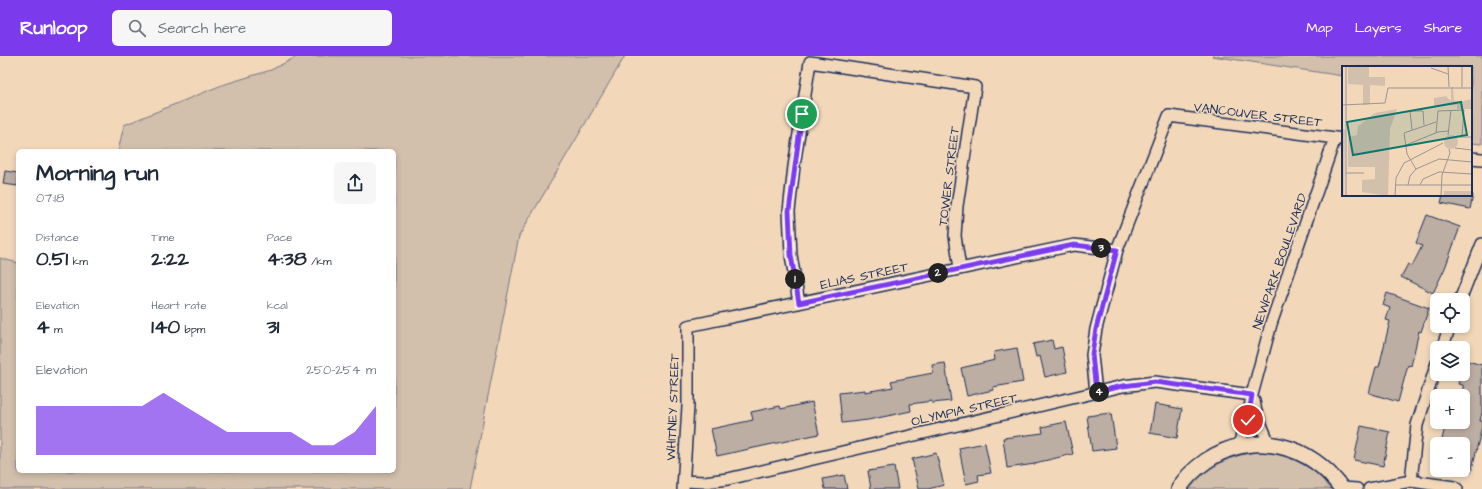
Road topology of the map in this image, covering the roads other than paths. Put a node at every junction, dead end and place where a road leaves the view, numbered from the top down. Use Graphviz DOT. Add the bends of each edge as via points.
graph roads {
  1 [pos="1339,138"];
  2 [pos="1472,158"];
  3 [pos="1482,159"];
  4 [pos="1482,244"];
  5 [pos="1117,250"];
  6 [pos="960,268"];
  7 [pos="1463,293"];
  8 [pos="799,303"];
  9 [pos="688,326"];
  10 [pos="1431,381"];
  11 [pos="1096,392"];
  12 [pos="1252,395"];
  13 [pos="1269,444"];
  14 [pos="1239,446"];
  15 [pos="1411,481"];
  16 [pos="683,485"];
  17 [pos="1386,488"];
  18 [pos="1179,489"];
  19 [pos="1342,489"];
  20 [pos="1357,489"];
  21 [pos="1369,489"];
  22 [pos="1457,489"];
  1 -- 5 [label="street, VANCOUVER STREET" via="1168,116"];
  1 -- 12 [label="street, NEWPARK BOULEVARD" via="1271,324"];
  2 -- 3 [label="street"];
  4 -- 7 [label="street"];
  5 -- 6 [label="street, ELIAS STREET" via="1074,245"];
  5 -- 11 [label="street" via="1092,354"];
  6 -- 8 [label="street, ELIAS STREET"];
  6 -- 8 [label="street, TOWER STREET" via="954,236 975,87 810,62 789,211 791,255"];
  8 -- 9 [label="street, ELIAS STREET"];
  9 -- 16 [label="street, WHITNEY STREET" via="688,406"];
  10 -- 15 [label="street" via="1417,425"];
  11 -- 12 [label="street, OLYMPIA STREET" via="1155,382"];
  11 -- 16 [label="street, OLYMPIA STREET" via="728,480"];
  12 -- 13 [label="street, NEWPARK BOULEVARD"];
  12 -- 14 [label="street, NEWPARK BOULEVARD" via="1248,420"];
  13 -- 14 [label="street"];
  13 -- 19 [label="street" via="1291,448 1311,458 1328,471"];
  14 -- 18 [label="street" via="1216,454 1196,468"];
  15 -- 17 [label="street"];
  15 -- 22 [label="street"];
  17 -- 21 [label="street"];
  19 -- 20 [label="street"];
}
